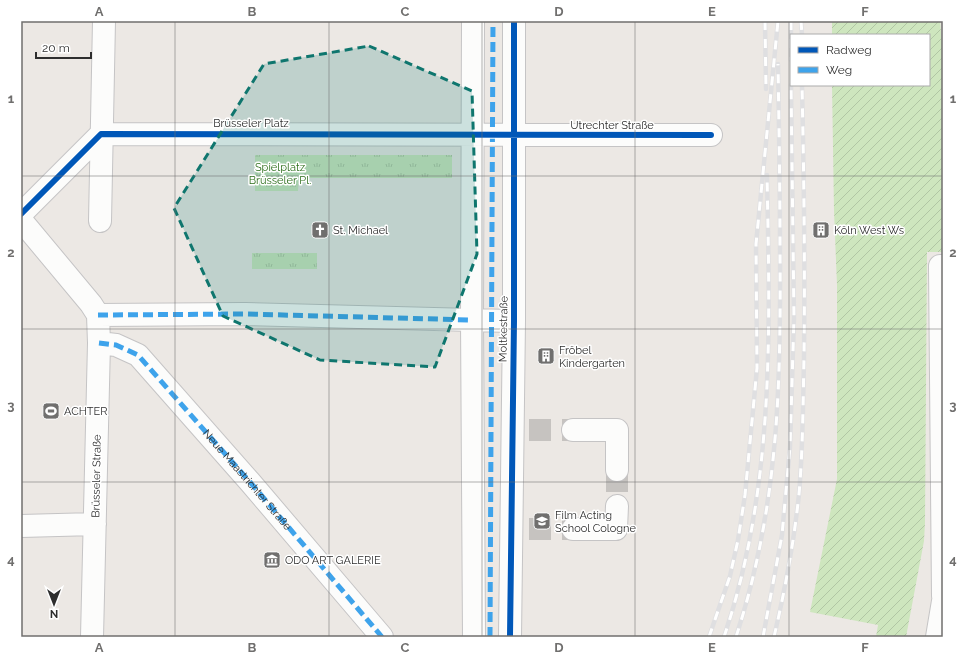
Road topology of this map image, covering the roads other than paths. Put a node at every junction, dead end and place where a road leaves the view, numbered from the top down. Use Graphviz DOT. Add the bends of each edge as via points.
graph roads {
  1 [pos="104,21"];
  2 [pos="473,21"];
  3 [pos="514,21"];
  4 [pos="101,134"];
  5 [pos="472,134"];
  6 [pos="514,135"];
  7 [pos="711,135"];
  8 [pos="21,214"];
  9 [pos="21,220"];
  10 [pos="100,221"];
  11 [pos="943,266"];
  12 [pos="98,315"];
  13 [pos="472,320"];
  14 [pos="514,321"];
  15 [pos="99,343"];
  16 [pos="573,430"];
  17 [pos="617,470"];
  18 [pos="617,506"];
  19 [pos="95,524"];
  20 [pos="21,526"];
  21 [pos="573,529"];
  22 [pos="943,596"];
  23 [pos="943,601"];
  24 [pos="92,637"];
  25 [pos="382,637"];
  26 [pos="474,637"];
  27 [pos="510,637"];
  28 [pos="937,637"];
  1 -- 4 [label="street"];
  2 -- 5 [label="street"];
  3 -- 6 [label="street, Moltkestraße"];
  4 -- 5 [label="street, Brüsseler Platz"];
  4 -- 8 [label="street"];
  4 -- 10 [label="street"];
  5 -- 6 [label="street, Brüsseler Platz"];
  5 -- 13 [label="street"];
  6 -- 7 [label="street, Utrechter Straße"];
  6 -- 14 [label="street, Moltkestraße"];
  9 -- 12 [label="street" via="92,304"];
  11 -- 22 [label="street" via="940,266"];
  12 -- 13 [label="street" via="245,314"];
  12 -- 15 [label="street, Brüsseler Straße"];
  13 -- 14 [label="street"];
  13 -- 26 [label="street"];
  14 -- 27 [label="street, Moltkestraße" via="521,430 520,529"];
  15 -- 19 [label="street, Brüsseler Straße"];
  15 -- 25 [label="street, Neue Maastrichter Straße" via="116,345 138,355"];
  16 -- 17 [label="street" via="617,430"];
  18 -- 21 [label="street" via="616,529"];
  19 -- 20 [label="street"];
  19 -- 24 [label="street, Brüsseler Straße"];
  23 -- 28 [label="street"];
}
